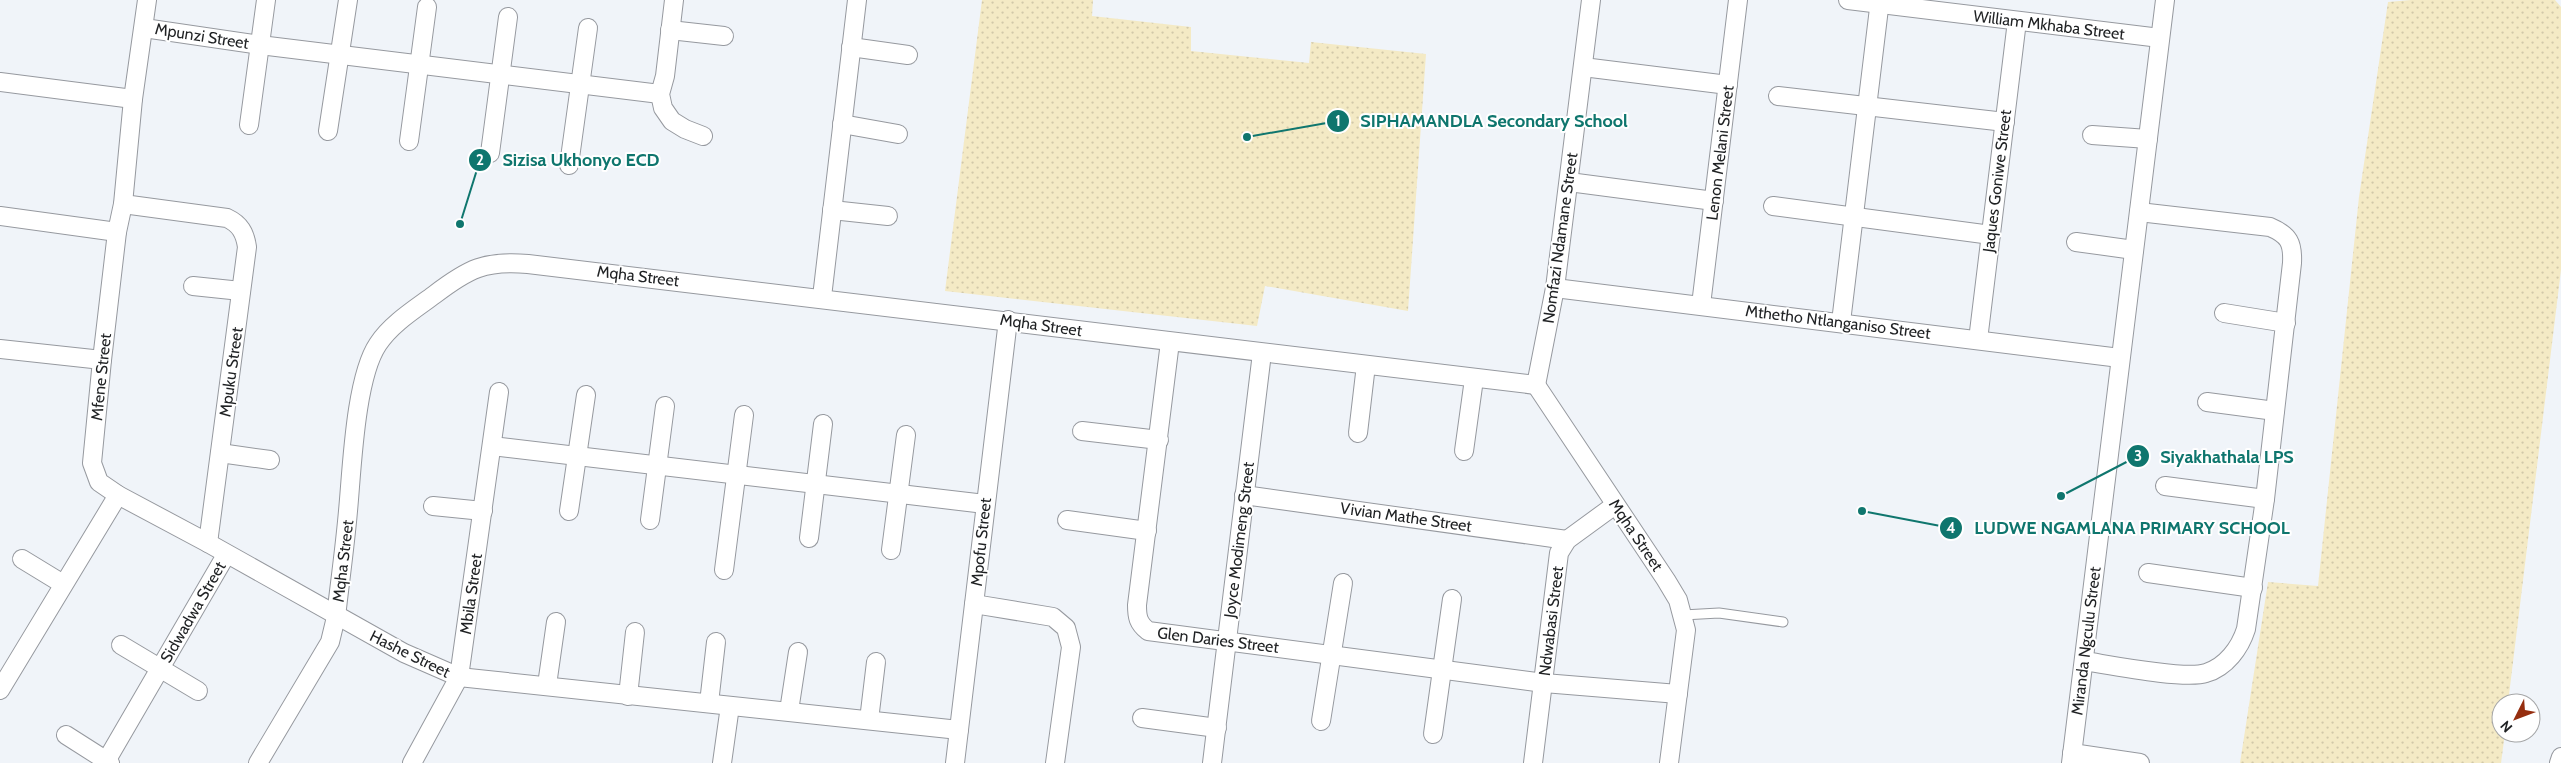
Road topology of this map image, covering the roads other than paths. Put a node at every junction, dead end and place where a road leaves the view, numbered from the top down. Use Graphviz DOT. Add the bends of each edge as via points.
graph roads {
  1 [pos="147,0"];
  2 [pos="266,0"];
  3 [pos="348,0"];
  4 [pos="674,0"];
  5 [pos="856,0"];
  6 [pos="1591,0"];
  7 [pos="1738,0"];
  8 [pos="1848,0"];
  9 [pos="2165,0"];
  10 [pos="1879,2"];
  11 [pos="427,7"];
  12 [pos="508,17"];
  13 [pos="2017,21"];
  14 [pos="144,28"];
  15 [pos="588,28"];
  16 [pos="670,30"];
  17 [pos="724,36"];
  18 [pos="2160,38"];
  19 [pos="260,45"];
  20 [pos="852,47"];
  21 [pos="338,54"];
  22 [pos="908,55"];
  23 [pos="420,64"];
  24 [pos="1583,67"];
  25 [pos="500,73"];
  26 [pos="0,82"];
  27 [pos="582,83"];
  28 [pos="1728,85"];
  29 [pos="660,94"];
  30 [pos="1778,96"];
  31 [pos="133,99"];
  32 [pos="1865,107"];
  33 [pos="2004,122"];
  34 [pos="842,124"];
  35 [pos="249,125"];
  36 [pos="328,131"];
  37 [pos="898,134"];
  38 [pos="2092,135"];
  39 [pos="703,136"];
  40 [pos="2148,139"];
  41 [pos="409,141"];
  42 [pos="490,153"];
  43 [pos="569,165"];
  44 [pos="1569,182"];
  45 [pos="1714,201"];
  46 [pos="122,204"];
  47 [pos="1773,206"];
  48 [pos="832,210"];
  49 [pos="2139,212"];
  50 [pos="0,216"];
  51 [pos="888,216"];
  52 [pos="1853,218"];
  53 [pos="117,232"];
  54 [pos="1991,235"];
  55 [pos="2076,242"];
  56 [pos="2134,250"];
  57 [pos="193,286"];
  58 [pos="1555,288"];
  59 [pos="241,291"];
  60 [pos="822,297"];
  61 [pos="1701,305"];
  62 [pos="2224,313"];
  63 [pos="1008,320"];
  64 [pos="1841,322"];
  65 [pos="2286,323"];
  66 [pos="1978,340"];
  67 [pos="1170,342"];
  68 [pos="0,349"];
  69 [pos="1262,353"];
  70 [pos="2120,358"];
  71 [pos="102,360"];
  72 [pos="1366,365"];
  73 [pos="1474,379"];
  74 [pos="1536,385"];
  75 [pos="499,392"];
  76 [pos="586,395"];
  77 [pos="2207,402"];
  78 [pos="665,406"];
  79 [pos="2275,411"];
  80 [pos="744,415"];
  81 [pos="824,424"];
  82 [pos="1082,431"];
  83 [pos="1358,433"];
  84 [pos="906,435"];
  85 [pos="1158,440"];
  86 [pos="492,446"];
  87 [pos="1464,451"];
  88 [pos="220,453"];
  89 [pos="577,456"];
  90 [pos="270,460"];
  91 [pos="656,466"];
  92 [pos="737,476"];
  93 [pos="815,484"];
  94 [pos="2165,486"];
  95 [pos="897,494"];
  96 [pos="118,495"];
  97 [pos="1244,495"];
  98 [pos="2266,500"];
  99 [pos="985,504"];
  100 [pos="1615,505"];
  101 [pos="434,506"];
  102 [pos="483,511"];
  103 [pos="569,511"];
  104 [pos="650,520"];
  105 [pos="1067,520"];
  106 [pos="1146,530"];
  107 [pos="809,538"];
  108 [pos="1567,540"];
  109 [pos="208,543"];
  110 [pos="890,550"];
  111 [pos="226,555"];
  112 [pos="22,559"];
  113 [pos="724,570"];
  114 [pos="2148,573"];
  115 [pos="1343,583"];
  116 [pos="63,584"];
  117 [pos="2253,588"];
  118 [pos="1452,599"];
  119 [pos="974,604"];
  120 [pos="1684,615"];
  121 [pos="336,616"];
  122 [pos="556,622"];
  123 [pos="1783,622"];
  124 [pos="635,632"];
  125 [pos="1226,640"];
  126 [pos="716,642"];
  127 [pos="122,645"];
  128 [pos="798,652"];
  129 [pos="1332,654"];
  130 [pos="2084,661"];
  131 [pos="876,662"];
  132 [pos="160,668"];
  133 [pos="1443,668"];
  134 [pos="459,677"];
  135 [pos="3,679"];
  136 [pos="1544,683"];
  137 [pos="547,686"];
  138 [pos="198,691"];
  139 [pos="1678,694"];
  140 [pos="628,696"];
  141 [pos="709,703"];
  142 [pos="730,706"];
  143 [pos="789,711"];
  144 [pos="1142,718"];
  145 [pos="869,720"];
  146 [pos="1321,721"];
  147 [pos="1217,728"];
  148 [pos="959,730"];
  149 [pos="1433,734"];
  150 [pos="66,736"];
  151 [pos="2561,757"];
  152 [pos="2071,758"];
  153 [pos="107,762"];
  154 [pos="258,763"];
  155 [pos="412,763"];
  156 [pos="722,763"];
  157 [pos="955,763"];
  158 [pos="1055,763"];
  159 [pos="1212,763"];
  160 [pos="1533,763"];
  161 [pos="1669,763"];
  162 [pos="2140,763"];
  163 [pos="2559,763"];
  1 -- 14 [label="street, Mfene Street"];
  2 -- 19 [label="street, Mpunzi Street"];
  3 -- 21 [label="street"];
  4 -- 16 [label="street"];
  5 -- 20 [label="street"];
  6 -- 24 [label="street, Nomfazi Ndamane Street"];
  7 -- 28 [label="street, Lenon Melani Street"];
  8 -- 10 [label="street, William Mkhaba Street"];
  9 -- 18 [label="street, Miranda Ngculu Street"];
  10 -- 13 [label="street, William Mkhaba Street"];
  10 -- 32 [label="street"];
  11 -- 23 [label="street"];
  12 -- 25 [label="street"];
  13 -- 18 [label="street, William Mkhaba Street"];
  13 -- 33 [label="street, Jaques Goniwe Street"];
  14 -- 19 [label="street, Mpunzi Street"];
  14 -- 31 [label="street, Mfene Street"];
  15 -- 27 [label="street"];
  16 -- 17 [label="street"];
  16 -- 29 [label="street"];
  18 -- 40 [label="street, Miranda Ngculu Street"];
  19 -- 21 [label="street, Mpunzi Street"];
  19 -- 35 [label="street, Mpunzi Street"];
  20 -- 22 [label="street"];
  20 -- 34 [label="street"];
  21 -- 23 [label="street, Mpunzi Street"];
  21 -- 36 [label="street"];
  23 -- 25 [label="street, Mpunzi Street"];
  23 -- 41 [label="street"];
  24 -- 28 [label="street"];
  24 -- 44 [label="street, Nomfazi Ndamane Street"];
  25 -- 27 [label="street, Mpunzi Street"];
  25 -- 42 [label="street"];
  26 -- 31 [label="street"];
  27 -- 29 [label="street, Mpunzi Street"];
  27 -- 43 [label="street"];
  28 -- 45 [label="street, Lenon Melani Street"];
  29 -- 39 [label="street" via="663,108 672,120"];
  30 -- 32 [label="street"];
  31 -- 46 [label="street, Mfene Street"];
  32 -- 33 [label="street"];
  32 -- 52 [label="street"];
  33 -- 54 [label="street, Jaques Goniwe Street"];
  34 -- 37 [label="street"];
  34 -- 48 [label="street"];
  38 -- 40 [label="street"];
  40 -- 49 [label="street, Miranda Ngculu Street"];
  44 -- 45 [label="street"];
  44 -- 58 [label="street, Nomfazi Ndamane Street"];
  45 -- 61 [label="street, Lenon Melani Street"];
  46 -- 53 [label="street, Mfene Street"];
  46 -- 59 [label="street, Mpuku Street" via="227,218 235,222 242,229 247,247"];
  47 -- 52 [label="street"];
  48 -- 51 [label="street"];
  48 -- 60 [label="street"];
  49 -- 56 [label="street, Miranda Ngculu Street"];
  49 -- 65 [label="street" via="2270,227 2284,233 2292,248"];
  50 -- 53 [label="street"];
  52 -- 54 [label="street"];
  52 -- 64 [label="street"];
  53 -- 71 [label="street, Mfene Street"];
  54 -- 66 [label="street, Jaques Goniwe Street"];
  55 -- 56 [label="street"];
  56 -- 70 [label="street, Miranda Ngculu Street"];
  57 -- 59 [label="street"];
  58 -- 61 [label="street, Mthetho Ntlanganiso Street"];
  58 -- 74 [label="street, Nomfazi Ndamane Street"];
  59 -- 88 [label="street, Mpuku Street"];
  60 -- 63 [label="street, Mqha Street"];
  60 -- 121 [label="street, Mqha Street" via="508,262 480,266 466,272 388,332 377,345 367,370 357,418"];
  61 -- 64 [label="street, Mthetho Ntlanganiso Street"];
  62 -- 65 [label="street"];
  63 -- 67 [label="street, Mqha Street"];
  63 -- 99 [label="street, Mpofu Street"];
  64 -- 66 [label="street, Mthetho Ntlanganiso Street"];
  65 -- 79 [label="street"];
  66 -- 70 [label="street, Mthetho Ntlanganiso Street"];
  67 -- 69 [label="street, Mqha Street"];
  67 -- 85 [label="street, Glen Daries Street"];
  68 -- 71 [label="street"];
  69 -- 72 [label="street, Mqha Street"];
  69 -- 97 [label="street, Joyce Modimeng Street"];
  70 -- 130 [label="street, Miranda Ngculu Street"];
  71 -- 96 [label="street, Mfene Street" via="92,463 99,482"];
  72 -- 73 [label="street, Mqha Street"];
  72 -- 83 [label="street"];
  73 -- 74 [label="street, Mqha Street"];
  73 -- 87 [label="street"];
  74 -- 100 [label="street, Mqha Street"];
  75 -- 86 [label="street, Mbila Street"];
  76 -- 89 [label="street"];
  77 -- 79 [label="street"];
  78 -- 91 [label="street"];
  79 -- 98 [label="street"];
  80 -- 92 [label="street"];
  81 -- 93 [label="street"];
  82 -- 85 [label="street"];
  84 -- 95 [label="street"];
  85 -- 106 [label="street, Glen Daries Street"];
  86 -- 89 [label="street"];
  86 -- 102 [label="street, Mbila Street"];
  88 -- 90 [label="street"];
  88 -- 109 [label="street, Mpuku Street"];
  89 -- 91 [label="street"];
  89 -- 103 [label="street"];
  91 -- 92 [label="street"];
  91 -- 104 [label="street"];
  92 -- 93 [label="street"];
  92 -- 113 [label="street"];
  93 -- 95 [label="street"];
  93 -- 107 [label="street"];
  94 -- 98 [label="street"];
  95 -- 99 [label="street"];
  95 -- 110 [label="street"];
  96 -- 109 [label="street, Mfene Street"];
  96 -- 116 [label="street"];
  97 -- 108 [label="street, Vivian Mathe Street"];
  97 -- 125 [label="street, Joyce Modimeng Street"];
  98 -- 117 [label="street"];
  99 -- 119 [label="street, Mpofu Street"];
  100 -- 108 [label="street"];
  100 -- 120 [label="street, Mqha Street" via="1666,580"];
  101 -- 102 [label="street"];
  102 -- 134 [label="street, Mbila Street"];
  105 -- 106 [label="street"];
  106 -- 125 [label="street, Glen Daries Street" via="1137,605 1141,625 1157,634"];
  108 -- 136 [label="street, Ndwabasi Street" via="1556,565"];
  109 -- 111 [label="street, Mfene Street"];
  111 -- 121 [label="street, Mfene Street"];
  111 -- 132 [label="street, Sidwadwa Street"];
  112 -- 116 [label="street"];
  114 -- 117 [label="street"];
  115 -- 129 [label="street"];
  116 -- 135 [label="street"];
  117 -- 130 [label="street" via="2243,640 2216,669 2193,675"];
  118 -- 133 [label="street"];
  119 -- 148 [label="street, Mpofu Street"];
  119 -- 158 [label="street" via="1053,617 1066,628 1071,647"];
  120 -- 123 [label="lane" via="1719,613"];
  120 -- 139 [label="street, Mqha Street" via="1686,630"];
  121 -- 134 [label="street, Hashe Street" via="404,653"];
  121 -- 154 [label="street, Mqha Street" via="330,642"];
  122 -- 137 [label="street"];
  124 -- 140 [label="street"];
  125 -- 129 [label="street, Glen Daries Street"];
  125 -- 147 [label="street, Joyce Modimeng Street"];
  126 -- 141 [label="street"];
  127 -- 132 [label="street, Sidwadwa Street"];
  128 -- 143 [label="street"];
  129 -- 133 [label="street, Glen Daries Street"];
  129 -- 146 [label="street"];
  130 -- 152 [label="street, Miranda Ngculu Street"];
  131 -- 145 [label="street"];
  132 -- 138 [label="street, Sidwadwa Street"];
  132 -- 153 [label="street, Sidwadwa Street"];
  133 -- 136 [label="street, Glen Daries Street"];
  133 -- 149 [label="street"];
  134 -- 137 [label="street, Hashe Street"];
  134 -- 155 [label="street"];
  136 -- 139 [label="street, Glen Daries Street"];
  136 -- 160 [label="street, Ndwabasi Street"];
  137 -- 140 [label="street, Hashe Street"];
  139 -- 161 [label="street, Mqha Street"];
  140 -- 141 [label="street, Hashe Street"];
  141 -- 142 [label="street, Hashe Street"];
  142 -- 143 [label="street, Hashe Street"];
  142 -- 156 [label="street"];
  143 -- 145 [label="street, Hashe Street"];
  144 -- 147 [label="street"];
  145 -- 148 [label="street, Hashe Street"];
  147 -- 159 [label="street, Joyce Modimeng Street"];
  148 -- 157 [label="street, Mpofu Street"];
  150 -- 153 [label="street, Sidwadwa Street"];
  151 -- 163 [label="street"];
  152 -- 162 [label="street"];
}
